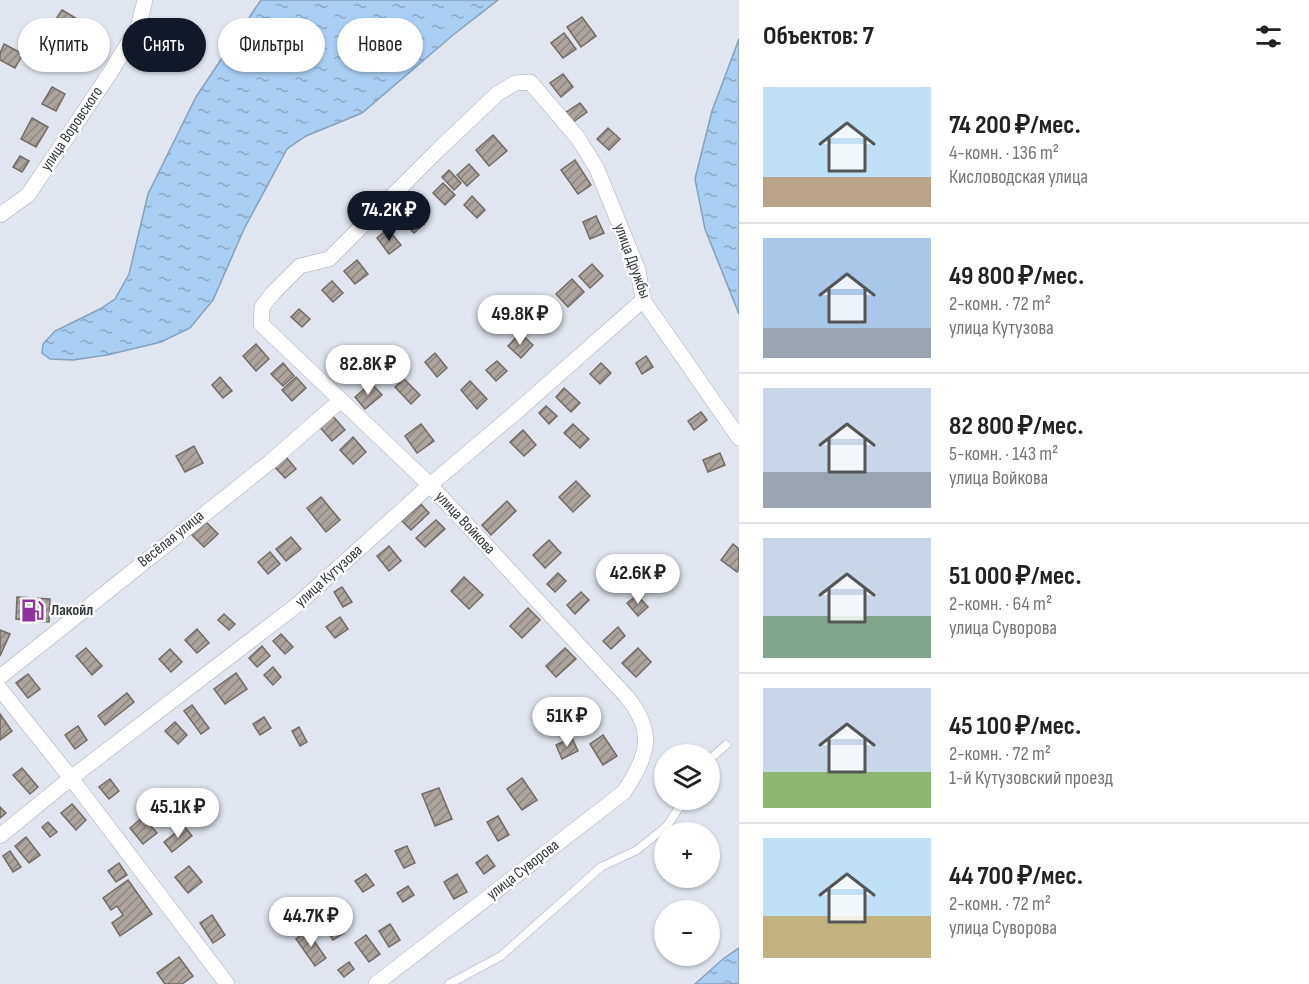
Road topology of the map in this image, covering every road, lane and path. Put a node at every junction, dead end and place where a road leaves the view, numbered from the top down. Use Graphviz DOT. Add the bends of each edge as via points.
graph roads {
  1 [pos="145,0"];
  2 [pos="0,215"];
  3 [pos="644,300"];
  4 [pos="261,324"];
  5 [pos="341,399"];
  6 [pos="739,438"];
  7 [pos="430,485"];
  8 [pos="0,677"];
  9 [pos="0,689"];
  10 [pos="647,739"];
  11 [pos="726,745"];
  12 [pos="720,750"];
  13 [pos="71,778"];
  14 [pos="677,810"];
  15 [pos="0,836"];
  16 [pos="226,984"];
  17 [pos="376,984"];
  18 [pos="449,984"];
  1 -- 2 [label="street, улица Воровского" via="138,27 53,158 28,195"];
  3 -- 4 [label="street, улица Дружбы" via="638,270 597,169 578,138 530,82 515,83 497,94 329,259 300,266 262,307"];
  3 -- 6 [label="street, улица Дружбы"];
  3 -- 7 [label="street, улица Кутузова"];
  4 -- 5 [label="street, улица Войкова"];
  5 -- 7 [label="street, улица Войкова"];
  5 -- 8 [label="street, Весёлая улица" via="270,462"];
  7 -- 10 [label="street, улица Войкова" via="627,697 638,711"];
  7 -- 13 [label="street, улица Кутузова" via="297,605"];
  9 -- 13 [label="street"];
  10 -- 17 [label="street, улица Суворова" via="638,771 624,792"];
  11 -- 12 [label="lane"];
  13 -- 15 [label="street, улица Кутузова"];
  13 -- 16 [label="street"];
  14 -- 18 [label="lane" via="667,826 638,849 601,867 501,956"];
}
